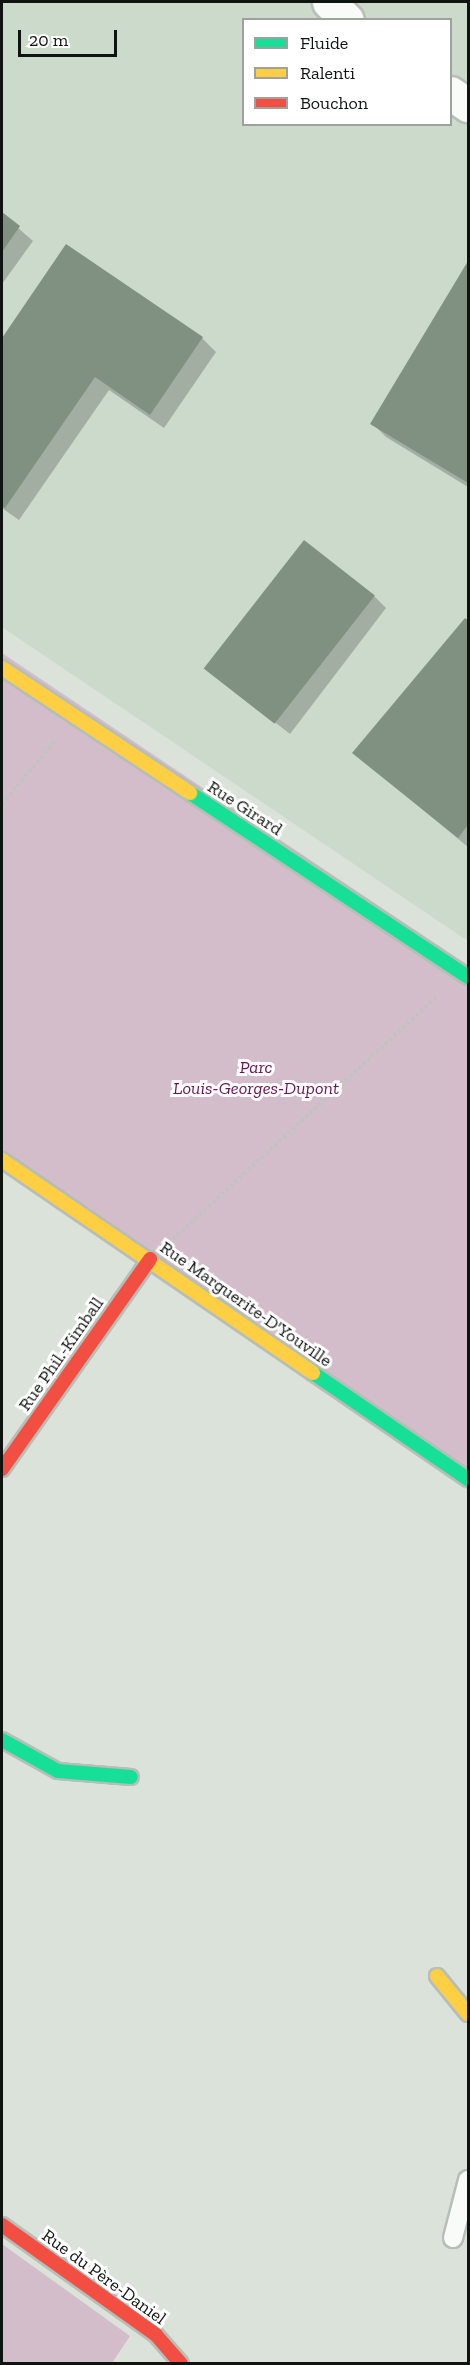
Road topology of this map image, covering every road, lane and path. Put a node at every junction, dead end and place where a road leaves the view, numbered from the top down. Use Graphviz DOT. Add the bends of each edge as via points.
graph roads {
  1 [pos="329,2"];
  2 [pos="345,18"];
  3 [pos="452,94"];
  4 [pos="468,105"];
  5 [pos="2,668"];
  6 [pos="75,718"];
  7 [pos="2,804"];
  8 [pos="466,972"];
  9 [pos="2,1160"];
  10 [pos="150,1259"];
  11 [pos="2,1469"];
  12 [pos="468,1479"];
  13 [pos="2,1740"];
  14 [pos="131,1778"];
  15 [pos="437,1976"];
  16 [pos="468,2014"];
  17 [pos="468,2180"];
  18 [pos="2,2225"];
  19 [pos="453,2238"];
  20 [pos="181,2364"];
  1 -- 2 [label="street"];
  3 -- 4 [label="street"];
  5 -- 6 [label="street, Rue Girard"];
  6 -- 7 [label="path"];
  6 -- 8 [label="street, Rue Girard"];
  8 -- 10 [label="path"];
  9 -- 10 [label="street, Rue Marguerite-D'Youville"];
  10 -- 11 [label="street, Rue Phil.-Kimball"];
  10 -- 12 [label="street, Rue Marguerite-D'Youville"];
  13 -- 14 [label="street" via="58,1771"];
  15 -- 16 [label="street"];
  17 -- 19 [label="lane"];
  18 -- 20 [label="street, Rue du Père-Daniel" via="156,2335"];
}
